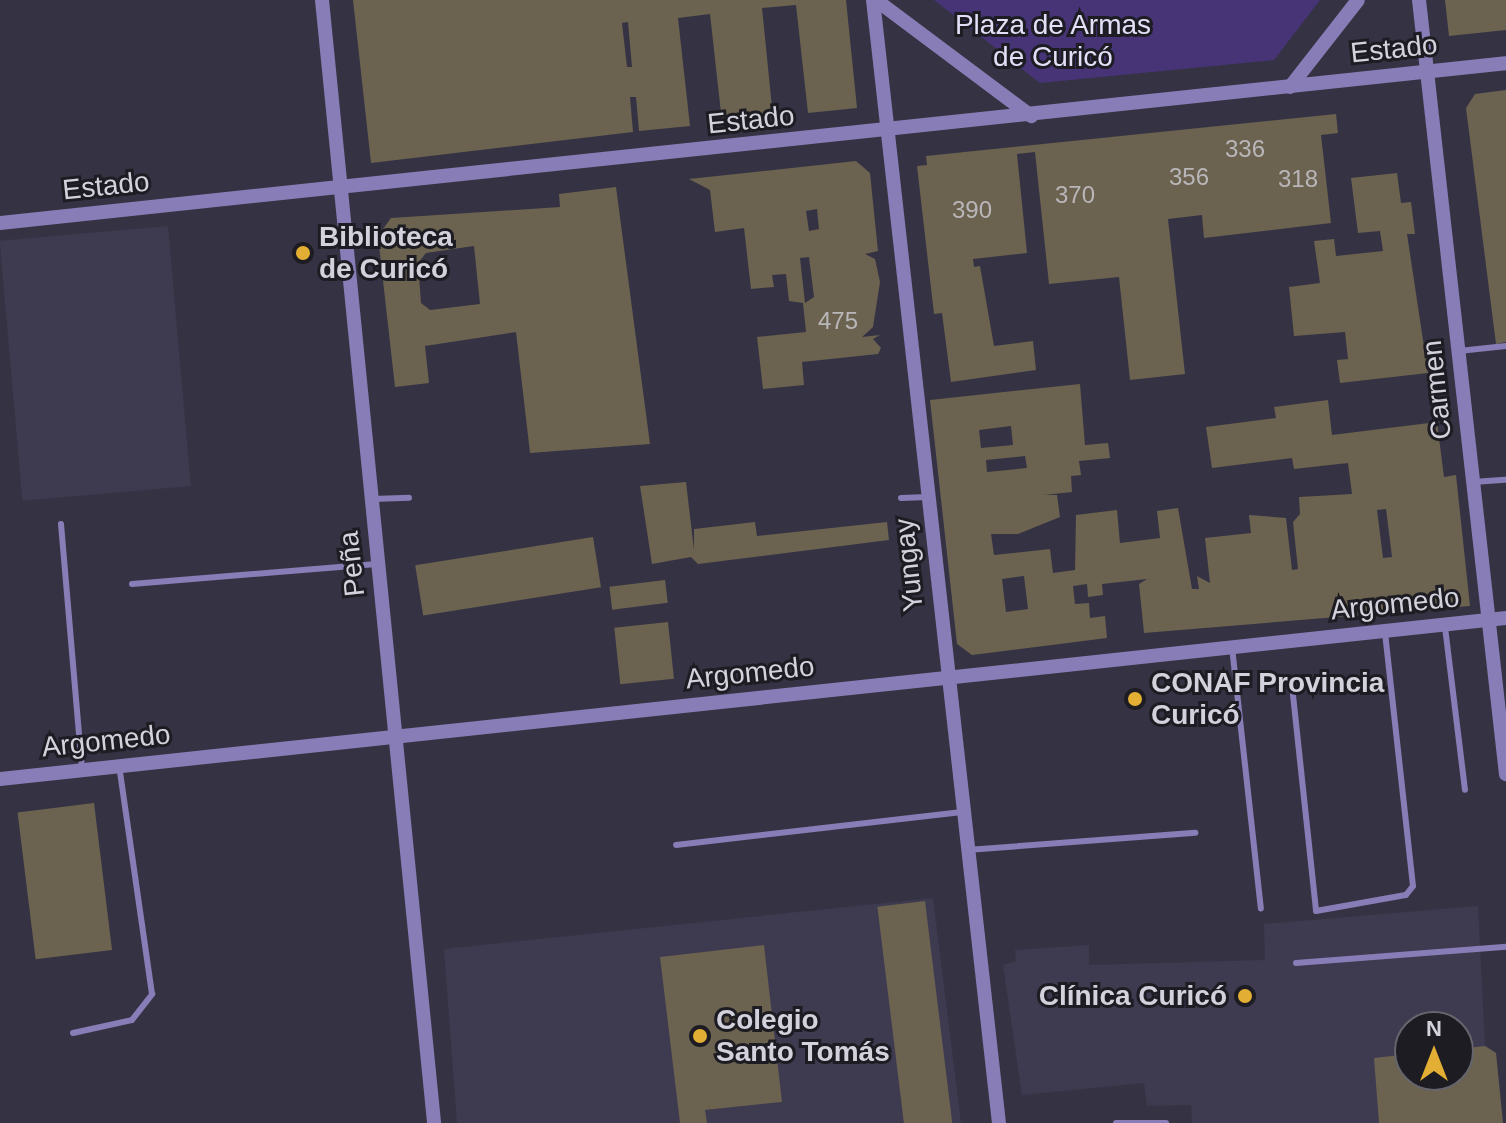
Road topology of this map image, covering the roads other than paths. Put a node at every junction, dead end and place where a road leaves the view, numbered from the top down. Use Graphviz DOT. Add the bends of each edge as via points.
graph roads {
  1 [pos="322,0"];
  2 [pos="875,0"];
  3 [pos="1358,0"];
  4 [pos="1419,0"];
  5 [pos="1506,63"];
  6 [pos="1427,72"];
  7 [pos="1290,87"];
  8 [pos="1031,116"];
  9 [pos="887,132"];
  10 [pos="341,188"];
  11 [pos="0,223"];
  12 [pos="1506,346"];
  13 [pos="1459,351"];
  14 [pos="1505,480"];
  15 [pos="1473,482"];
  16 [pos="927,497"];
  17 [pos="409,498"];
  18 [pos="901,498"];
  19 [pos="372,500"];
  20 [pos="61,524"];
  21 [pos="378,564"];
  22 [pos="132,584"];
  23 [pos="1506,618"];
  24 [pos="1489,619"];
  25 [pos="1445,624"];
  26 [pos="1385,631"];
  27 [pos="1232,647"];
  28 [pos="948,678"];
  29 [pos="1293,695"];
  30 [pos="395,737"];
  31 [pos="119,766"];
  32 [pos="82,770"];
  33 [pos="1506,774"];
  34 [pos="0,779"];
  35 [pos="1465,790"];
  36 [pos="963,812"];
  37 [pos="1195,833"];
  38 [pos="676,845"];
  39 [pos="967,850"];
  40 [pos="1261,908"];
  41 [pos="1506,947"];
  42 [pos="1296,963"];
  43 [pos="73,1033"];
  44 [pos="434,1123"];
  45 [pos="999,1123"];
  46 [pos="1116,1123"];
  47 [pos="1166,1123"];
  1 -- 10 [label="street, Peña"];
  2 -- 8 [label="street"];
  2 -- 9 [label="street, Yungay"];
  3 -- 7 [label="street"];
  4 -- 6 [label="street, Carmen"];
  5 -- 6 [label="street, Estado"];
  6 -- 7 [label="street, Estado"];
  6 -- 13 [label="street, Carmen"];
  7 -- 8 [label="street, Estado"];
  8 -- 9 [label="street, Estado"];
  9 -- 10 [label="street, Estado"];
  9 -- 16 [label="street, Yungay"];
  10 -- 11 [label="street, Estado"];
  10 -- 19 [label="street, Peña"];
  12 -- 13 [label="lane"];
  13 -- 15 [label="street, Carmen"];
  14 -- 15 [label="lane"];
  15 -- 24 [label="street, Carmen"];
  16 -- 18 [label="lane"];
  16 -- 28 [label="street, Yungay"];
  17 -- 19 [label="lane"];
  19 -- 21 [label="street, Peña"];
  20 -- 32 [label="lane"];
  21 -- 22 [label="lane"];
  21 -- 30 [label="street, Peña"];
  23 -- 24 [label="street, Argomedo"];
  24 -- 25 [label="street, Argomedo"];
  24 -- 33 [label="street, Carmen"];
  25 -- 26 [label="street, Argomedo"];
  25 -- 35 [label="lane"];
  26 -- 27 [label="street, Argomedo"];
  26 -- 29 [label="lane" via="1413,886 1406,895 1316,911"];
  27 -- 28 [label="street, Argomedo"];
  27 -- 40 [label="lane"];
  28 -- 30 [label="street, Argomedo"];
  28 -- 36 [label="street, Yungay"];
  30 -- 31 [label="street, Argomedo"];
  30 -- 44 [label="street, Peña"];
  31 -- 32 [label="street, Argomedo"];
  31 -- 43 [label="lane" via="152,994 132,1020"];
  32 -- 34 [label="street, Argomedo"];
  36 -- 38 [label="lane"];
  36 -- 39 [label="street, Yungay"];
  37 -- 39 [label="lane"];
  39 -- 45 [label="street, Yungay"];
  41 -- 42 [label="lane"];
  46 -- 47 [label="lane"];
}
